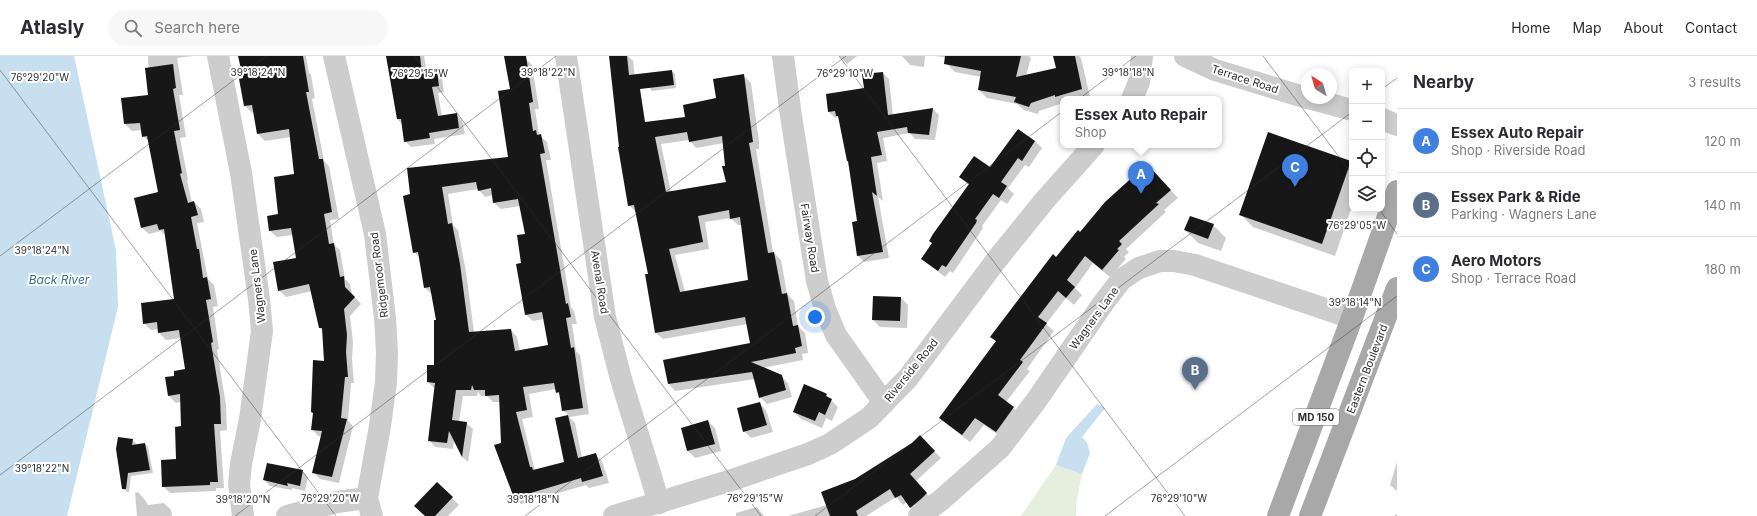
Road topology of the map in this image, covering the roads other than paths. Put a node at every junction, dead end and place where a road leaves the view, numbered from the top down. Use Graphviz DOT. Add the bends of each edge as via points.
graph roads {
  1 [pos="218,56"];
  2 [pos="334,56"];
  3 [pos="566,56"];
  4 [pos="783,56"];
  5 [pos="1142,56"];
  6 [pos="1185,56"];
  7 [pos="1133,96"];
  8 [pos="1301,96"];
  9 [pos="1330,104"];
  10 [pos="1349,109"];
  11 [pos="1385,120"];
  12 [pos="1397,125"];
  13 [pos="1091,148"];
  14 [pos="1397,191"];
  15 [pos="1397,288"];
  16 [pos="1352,318"];
  17 [pos="884,403"];
  18 [pos="659,503"];
  19 [pos="370,507"];
  20 [pos="243,516"];
  21 [pos="287,516"];
  22 [pos="614,516"];
  23 [pos="919,516"];
  24 [pos="1278,516"];
  25 [pos="1310,516"];
  1 -- 20 [label="street, Wagners Lane" via="241,173 262,331 241,464 239,484"];
  2 -- 19 [label="street, Ridgemoor Road" via="375,234 385,324 386,382"];
  3 -- 18 [label="street, Avenal Road" via="605,317"];
  4 -- 17 [label="street, Fairway Road" via="817,281 825,309 836,335"];
  5 -- 7 [label="street" via="1139,82"];
  6 -- 8 [label="street, Terrace Road" via="1215,70"];
  9 -- 10 [label="street, Terrace Road"];
  11 -- 12 [label="street"];
  13 -- 17 [label="street, Riverside Road" via="1002,252 908,378"];
  14 -- 16 [label="main road, MD 150"];
  15 -- 25 [label="main road, Eastern Boulevard / MD 150"];
  16 -- 23 [label="street, Wagners Lane" via="1195,265 1160,261 1139,268 1122,279 1104,302 1000,448 970,476"];
  16 -- 24 [label="main road, MD 150"];
  17 -- 18 [label="street, Riverside Road" via="869,418 825,446 739,478"];
  18 -- 22 [label="street, Riverside Road"];
  19 -- 21 [label="street" via="337,502"];
}
